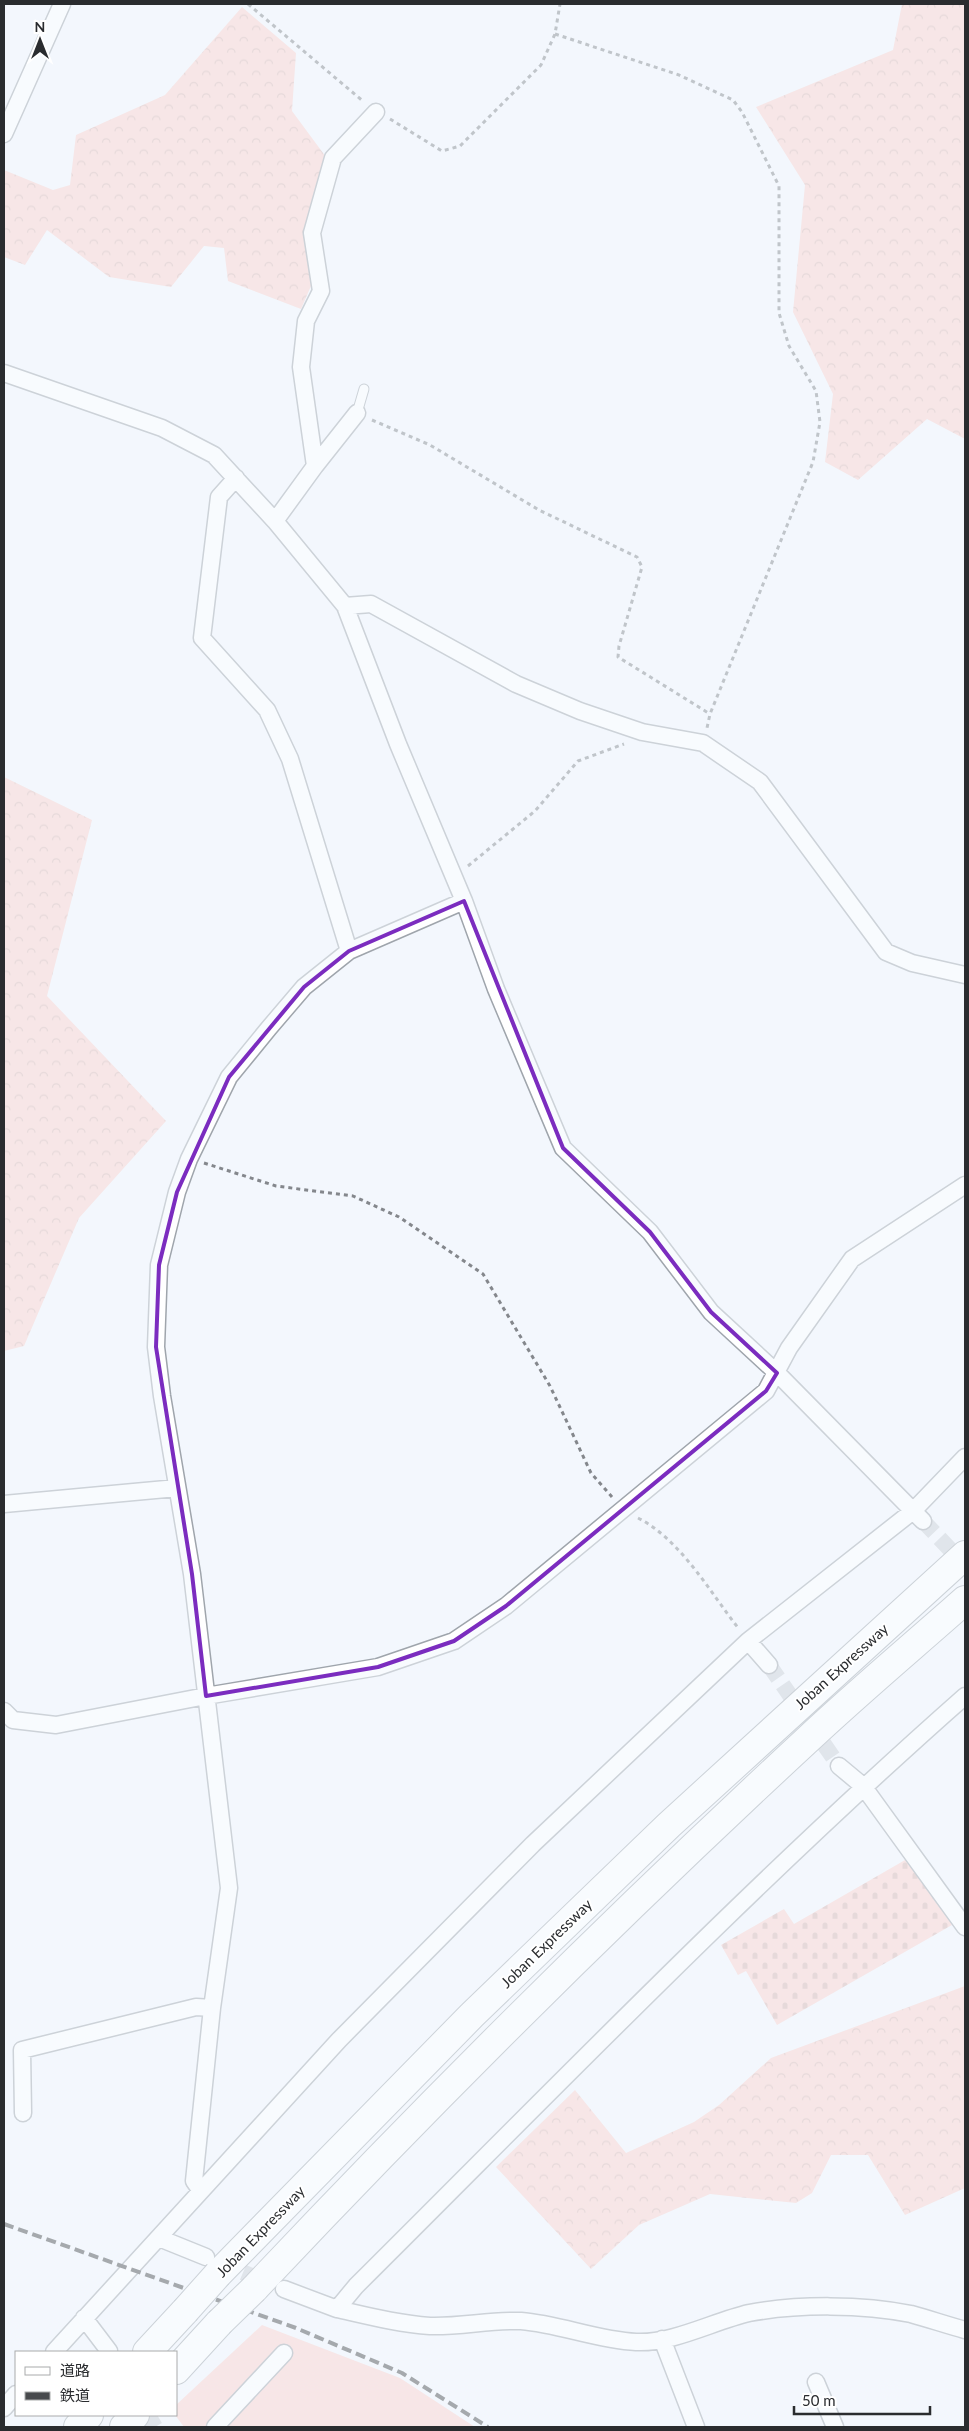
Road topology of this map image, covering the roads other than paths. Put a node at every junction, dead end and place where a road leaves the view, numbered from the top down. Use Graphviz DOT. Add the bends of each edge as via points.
graph roads {
  1 [pos="62,4"];
  2 [pos="376,112"];
  3 [pos="4,134"];
  4 [pos="4,373"];
  5 [pos="364,389"];
  6 [pos="357,413"];
  7 [pos="315,466"];
  8 [pos="236,478"];
  9 [pos="275,521"];
  10 [pos="344,606"];
  11 [pos="464,901"];
  12 [pos="349,951"];
  13 [pos="965,976"];
  14 [pos="965,1185"];
  15 [pos="777,1373"];
  16 [pos="965,1457"];
  17 [pos="177,1488"];
  18 [pos="4,1504"];
  19 [pos="918,1516"];
  20 [pos="965,1555"];
  21 [pos="965,1600"];
  22 [pos="748,1641"];
  23 [pos="769,1665"];
  24 [pos="206,1696"];
  25 [pos="965,1696"];
  26 [pos="4,1712"];
  27 [pos="839,1766"];
  28 [pos="863,1786"];
  29 [pos="965,1927"];
  30 [pos="212,2008"];
  31 [pos="23,2113"];
  32 [pos="200,2191"];
  33 [pos="159,2238"];
  34 [pos="212,2265"];
  35 [pos="284,2289"];
  36 [pos="337,2309"];
  37 [pos="84,2318"];
  38 [pos="965,2330"];
  39 [pos="662,2339"];
  40 [pos="109,2350"];
  41 [pos="55,2351"];
  42 [pos="148,2351"];
  43 [pos="284,2353"];
  44 [pos="178,2368"];
  45 [pos="816,2382"];
  46 [pos="15,2395"];
  47 [pos="4,2408"];
  48 [pos="89,2416"];
  49 [pos="134,2416"];
  50 [pos="78,2427"];
  51 [pos="124,2427"];
  52 [pos="215,2427"];
  53 [pos="696,2427"];
  54 [pos="835,2427"];
  1 -- 3 [label="street"];
  2 -- 7 [label="street" via="333,158 312,234 321,291 306,320 301,367"];
  4 -- 8 [label="street" via="162,428 214,454"];
  5 -- 6 [label="lane"];
  6 -- 7 [label="street"];
  7 -- 9 [label="street"];
  8 -- 9 [label="street"];
  8 -- 12 [label="street" via="219,497 202,638 267,710 290,759"];
  9 -- 10 [label="street"];
  10 -- 11 [label="street"];
  10 -- 13 [label="street" via="371,604 516,684 580,711 642,732 703,743 760,782 886,952 912,963"];
  11 -- 12 [label="street"];
  11 -- 15 [label="street" via="496,989 563,1148 650,1232 712,1312"];
  12 -- 17 [label="street" via="304,987 229,1076 189,1159 177,1192 159,1264 156,1347"];
  14 -- 15 [label="street" via="852,1259 789,1348"];
  15 -- 19 [label="street"];
  15 -- 24 [label="street" via="766,1391 624,1510 506,1606 454,1641 378,1667"];
  16 -- 19 [label="street"];
  17 -- 18 [label="street"];
  17 -- 24 [label="street" via="192,1574"];
  19 -- 22 [label="street"];
  20 -- 34 [label="highway, Joban Expressway" via="669,1825"];
  21 -- 44 [label="highway, bridge" via="799,1747 521,2014 390,2145"];
  22 -- 23 [label="street"];
  22 -- 32 [label="street" via="533,1844 339,2040"];
  24 -- 26 [label="street" via="56,1725 13,1720"];
  24 -- 30 [label="street" via="229,1888"];
  25 -- 28 [label="street"];
  27 -- 28 [label="street"];
  28 -- 29 [label="street"];
  28 -- 36 [label="street" via="630,2013 356,2286"];
  30 -- 31 [label="street" via="196,2007 22,2050"];
  30 -- 32 [label="street" via="194,2181"];
  32 -- 33 [label="street"];
  33 -- 34 [label="street"];
  33 -- 37 [label="street"];
  34 -- 42 [label="highway, Joban Expressway, bridge" via="185,2311"];
  35 -- 36 [label="street"];
  36 -- 39 [label="street" via="431,2326 523,2321 636,2342"];
  37 -- 40 [label="street"];
  37 -- 41 [label="street"];
  38 -- 39 [label="street" via="902,2313 833,2308 781,2309 749,2314"];
  39 -- 53 [label="street"];
  43 -- 52 [label="street"];
  45 -- 54 [label="street"];
  46 -- 47 [label="street"];
  48 -- 50 [label="highway"];
  49 -- 51 [label="highway"];
}
